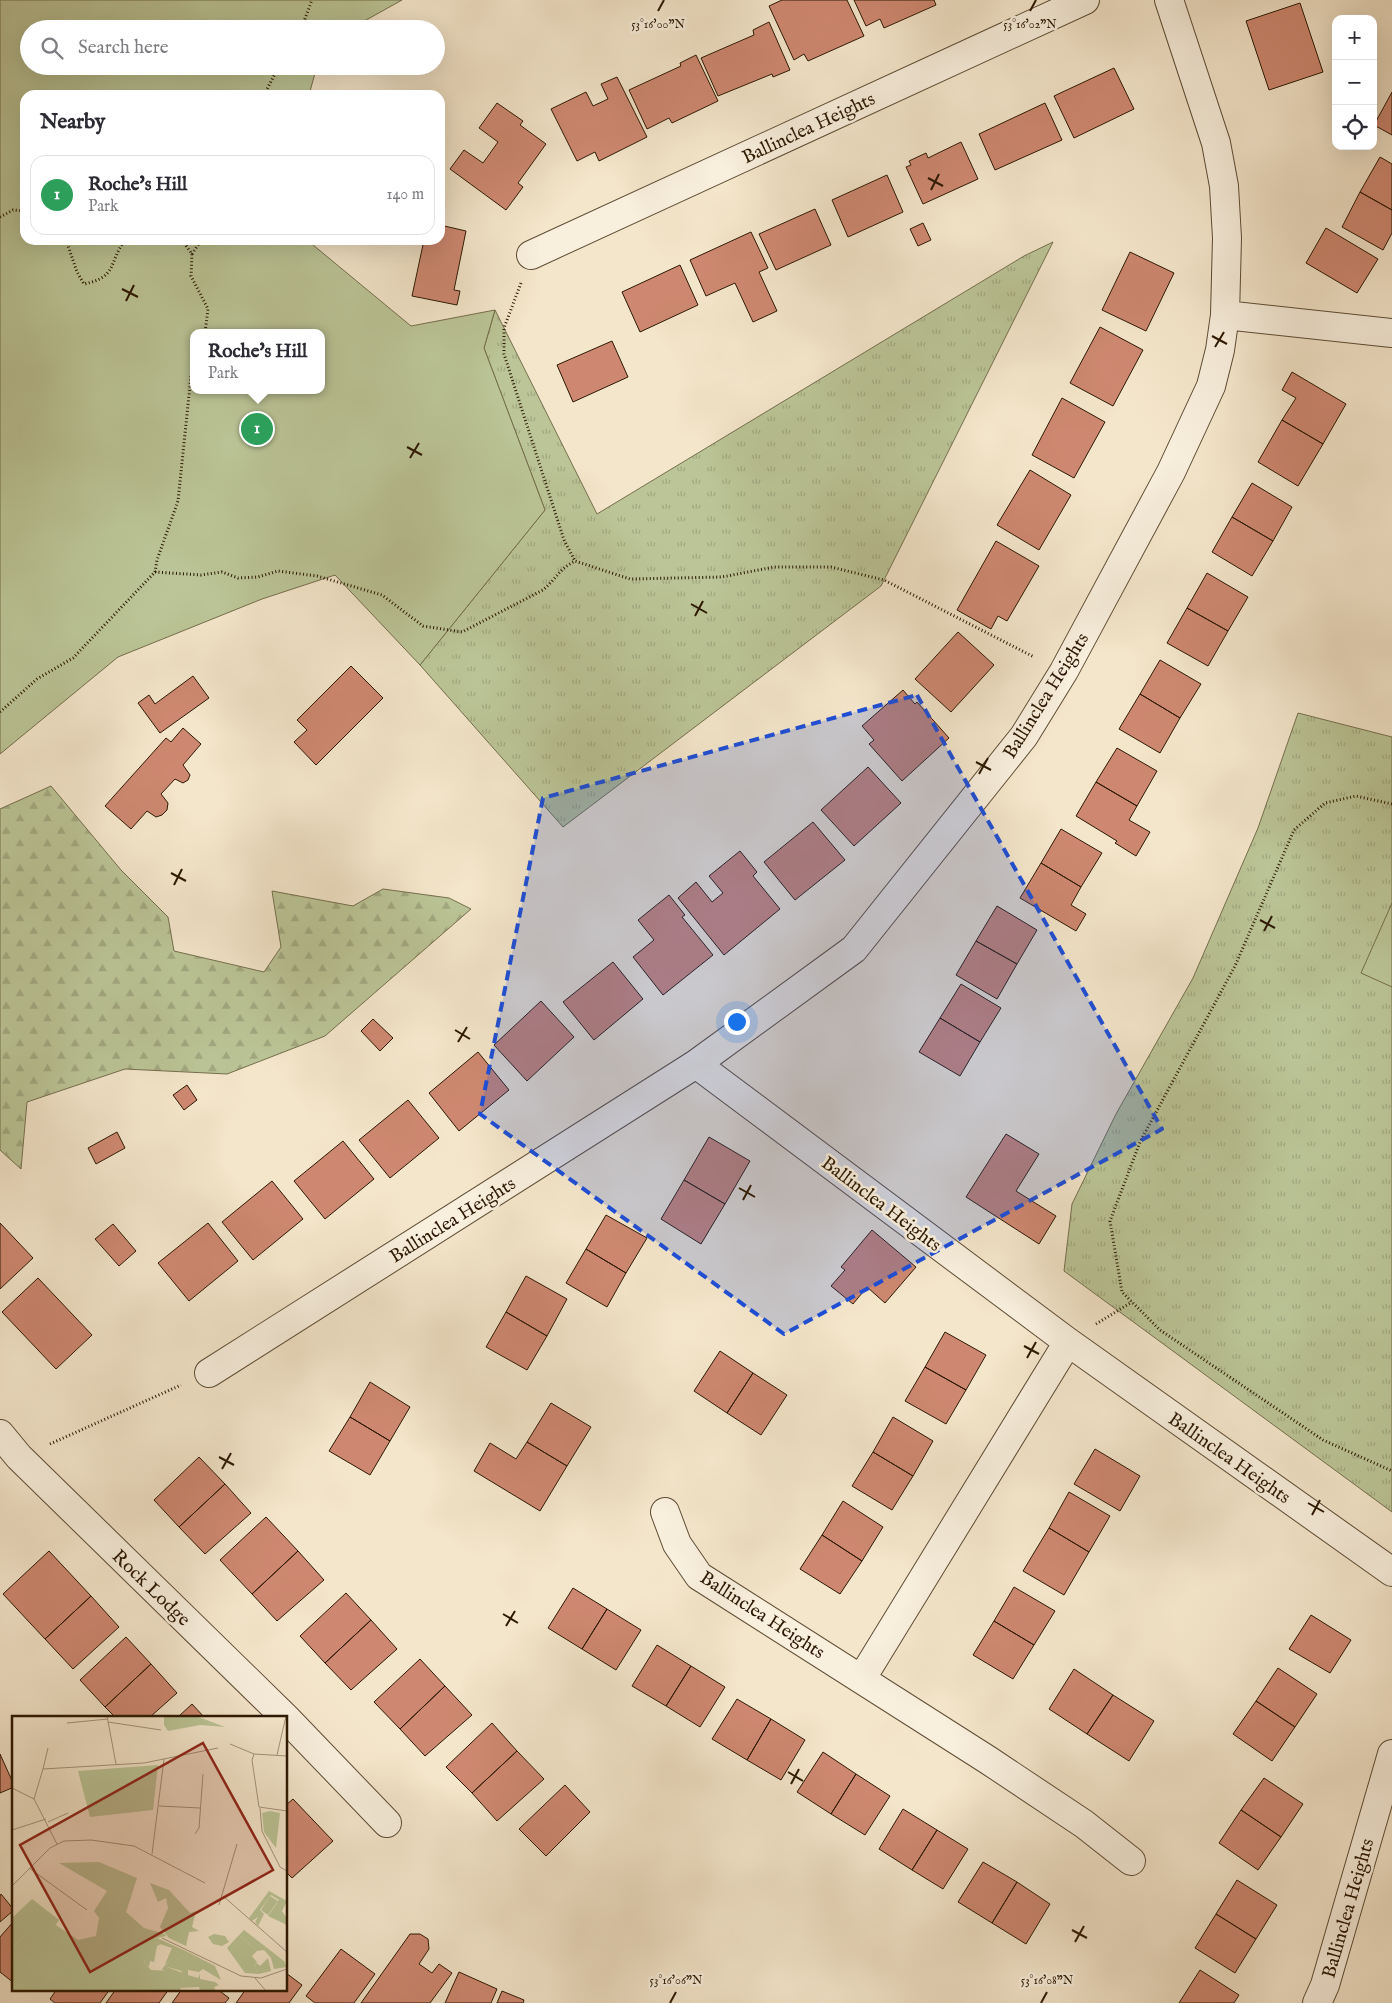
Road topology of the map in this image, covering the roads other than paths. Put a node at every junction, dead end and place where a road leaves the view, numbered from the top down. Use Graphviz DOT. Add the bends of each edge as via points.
graph roads {
  1 [pos="1085,0"];
  2 [pos="1168,0"];
  3 [pos="532,254"];
  4 [pos="1225,315"];
  5 [pos="1392,333"];
  6 [pos="696,1064"];
  7 [pos="1068,1342"];
  8 [pos="209,1373"];
  9 [pos="0,1434"];
  10 [pos="10,1460"];
  11 [pos="665,1512"];
  12 [pos="1392,1572"];
  13 [pos="862,1678"];
  14 [pos="285,1716"];
  15 [pos="288,1719"];
  16 [pos="1392,1754"];
  17 [pos="387,1823"];
  18 [pos="1131,1861"];
  19 [pos="1317,2003"];
  1 -- 3 [label="street, Ballinclea Heights"];
  2 -- 4 [label="street, Ballinclea Heights" via="1216,143 1227,238"];
  4 -- 5 [label="street"];
  4 -- 6 [label="street, Ballinclea Heights" via="1212,386 1064,671 1024,736 854,949"];
  6 -- 7 [label="street, Ballinclea Heights"];
  6 -- 8 [label="street, Ballinclea Heights"];
  7 -- 12 [label="street, Ballinclea Heights"];
  7 -- 13 [label="street"];
  9 -- 10 [label="street, Rock Lodge"];
  10 -- 14 [label="street, Rock Lodge"];
  11 -- 13 [label="street, Ballinclea Heights" via="677,1544 699,1576"];
  13 -- 18 [label="street, Ballinclea Heights" via="1084,1824"];
  15 -- 17 [label="street, Rock Lodge"];
  16 -- 19 [label="street, Ballinclea Heights"];
}
